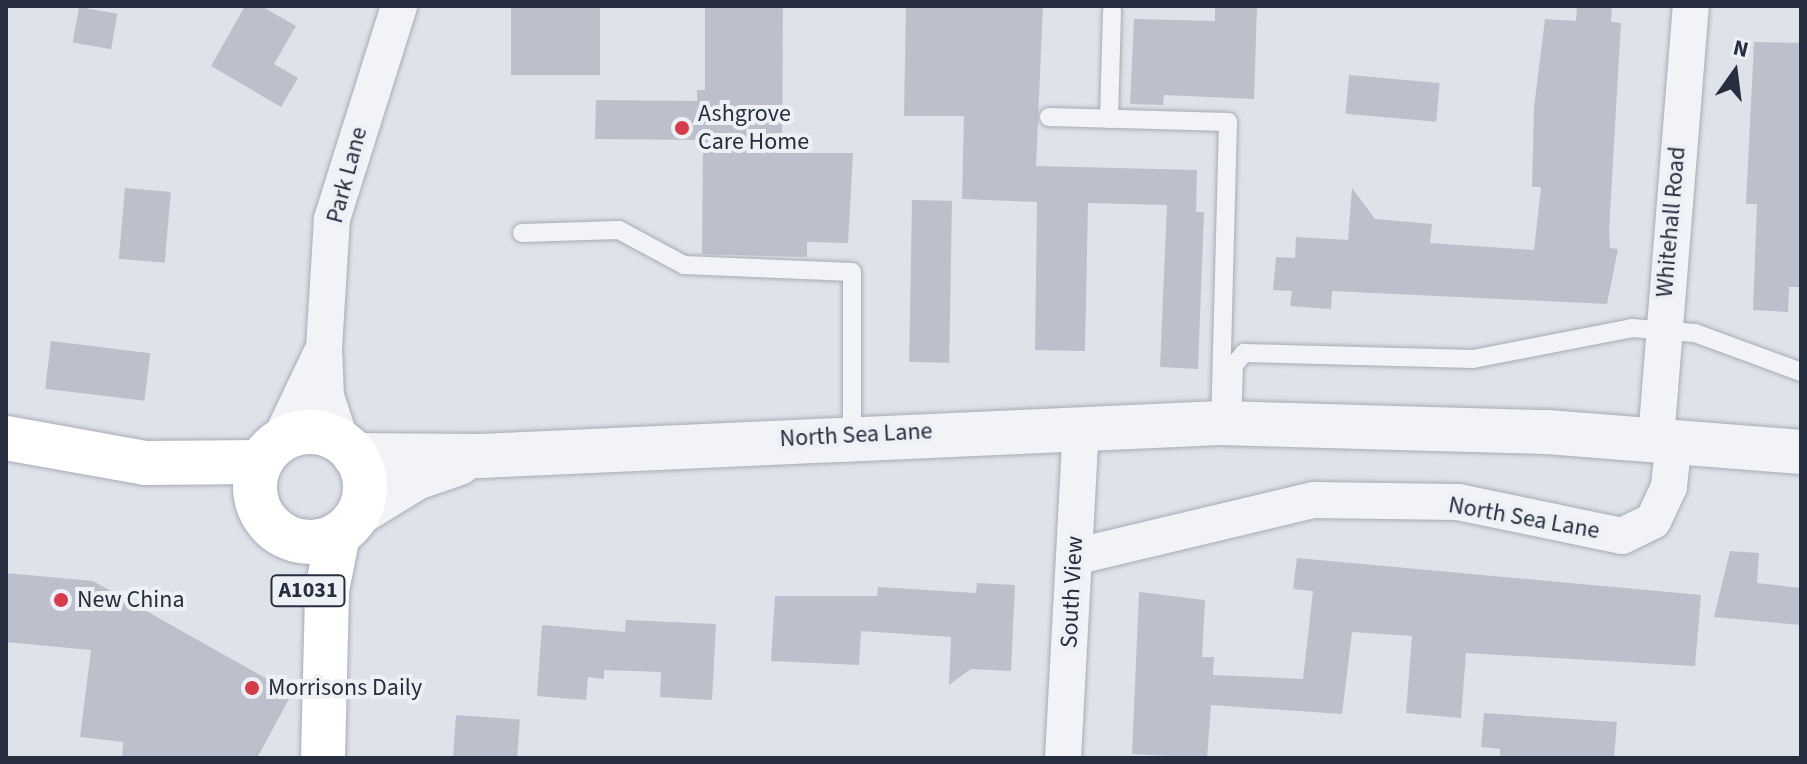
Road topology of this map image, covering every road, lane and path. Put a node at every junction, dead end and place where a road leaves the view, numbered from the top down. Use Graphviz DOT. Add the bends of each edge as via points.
graph roads {
  1 [pos="399,6"];
  2 [pos="1691,6"];
  3 [pos="1112,11"];
  4 [pos="1049,117"];
  5 [pos="1109,119"];
  6 [pos="522,233"];
  7 [pos="1661,330"];
  8 [pos="324,349"];
  9 [pos="1801,372"];
  10 [pos="1226,423"];
  11 [pos="1081,427"];
  12 [pos="852,434"];
  13 [pos="6,438"];
  14 [pos="1665,440"];
  15 [pos="348,448"];
  16 [pos="270,452"];
  17 [pos="1801,452"];
  18 [pos="480,456"];
  19 [pos="145,463"];
  20 [pos="270,523"];
  21 [pos="349,524"];
  22 [pos="1074,557"];
  23 [pos="326,655"];
  24 [pos="323,758"];
  25 [pos="1063,758"];
  1 -- 8 [label="street, Park Lane" via="332,219"];
  2 -- 7 [label="street, Whitehall Road"];
  3 -- 5 [label="lane"];
  4 -- 5 [label="lane"];
  5 -- 10 [label="lane" via="1228,122"];
  6 -- 12 [label="lane" via="619,230 684,265 852,272"];
  7 -- 9 [label="lane" via="1695,333"];
  7 -- 10 [label="lane" via="1632,328 1473,359 1244,353 1234,365"];
  7 -- 14 [label="street, Whitehall Road"];
  8 -- 15 [label="street, Park Lane" via="326,396"];
  8 -- 16 [label="street, Park Lane"];
  10 -- 11 [label="street, North Sea Lane"];
  10 -- 14 [label="street, North Sea Lane"];
  11 -- 12 [label="street, North Sea Lane"];
  11 -- 22 [label="street, South View"];
  12 -- 18 [label="street, North Sea Lane"];
  13 -- 19 [label="main road, A1031"];
  14 -- 17 [label="street, North Sea Lane"];
  14 -- 22 [label="street, North Sea Lane" via="1669,486 1653,521 1622,536 1458,502 1314,500"];
  15 -- 16 [label="main road, A1031" via="311,433"];
  15 -- 18 [label="street, North Sea Lane"];
  15 -- 21 [label="main road, A1031" via="365,483"];
  16 -- 19 [label="main road, A1031"];
  16 -- 20 [label="main road, A1031" via="255,479"];
  18 -- 21 [label="street, North Sea Lane" via="416,478"];
  19 -- 20 [label="main road, A1031"];
  20 -- 21 [label="main road, A1031" via="308,542"];
  20 -- 23 [label="main road, A1031" via="297,560"];
  21 -- 23 [label="main road, A1031" via="327,590"];
  22 -- 25 [label="street, South View"];
  23 -- 24 [label="main road, A1031"];
}
